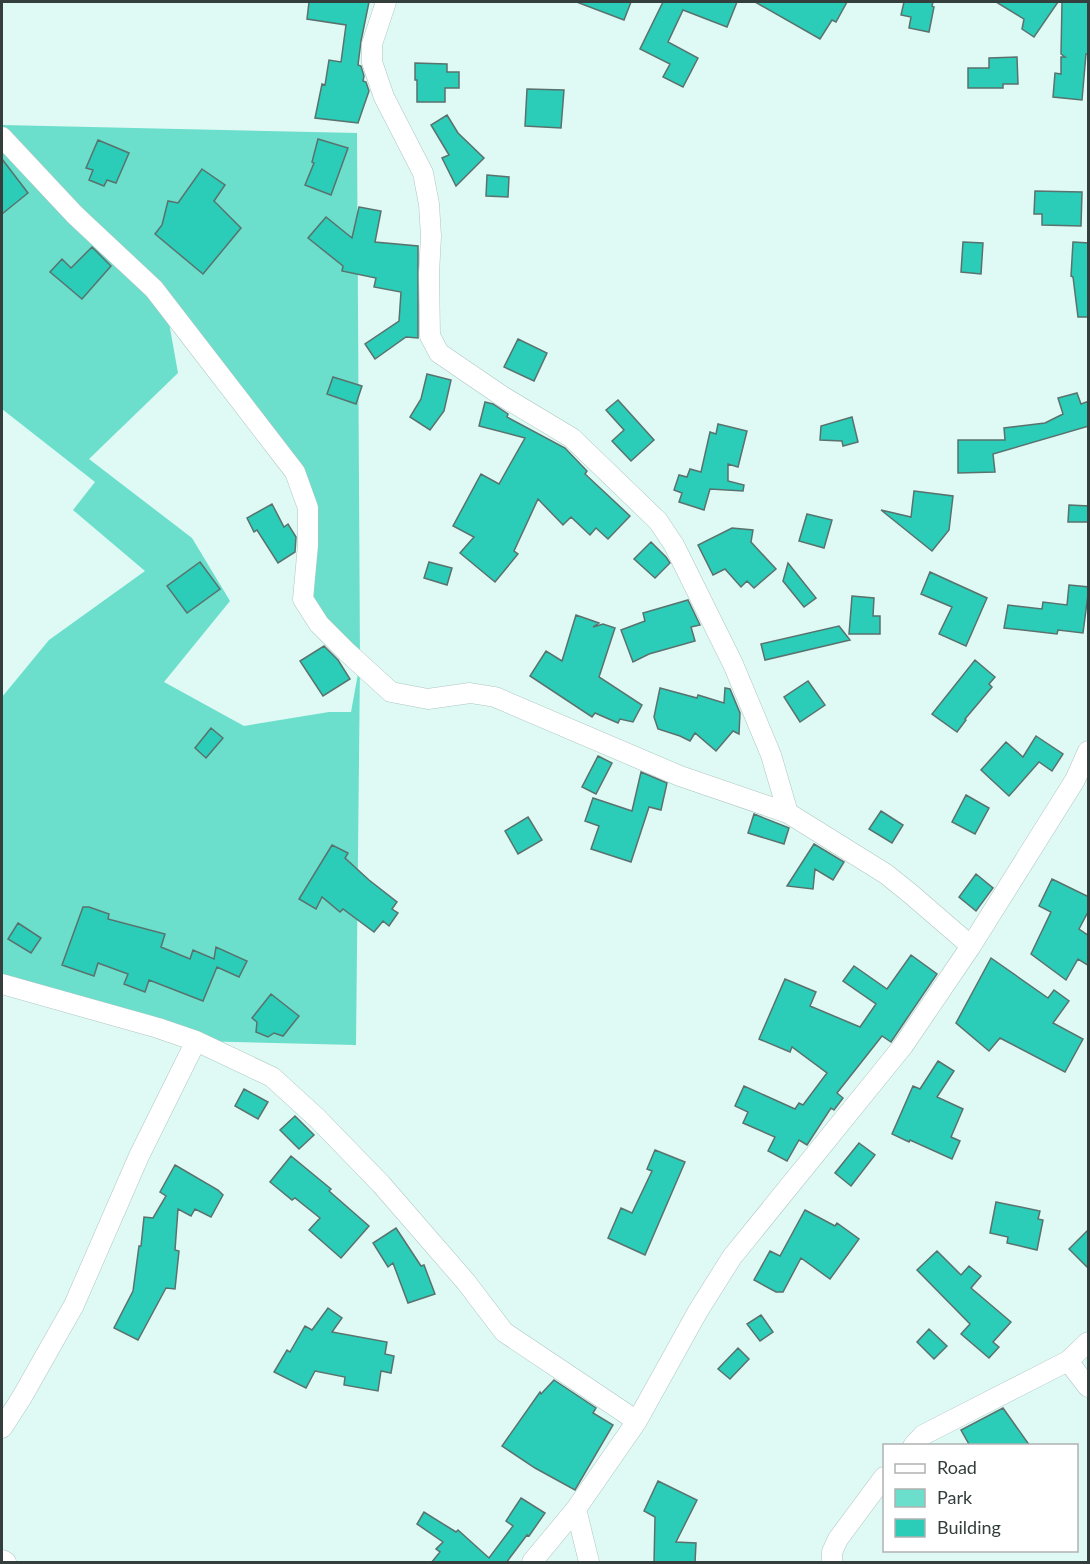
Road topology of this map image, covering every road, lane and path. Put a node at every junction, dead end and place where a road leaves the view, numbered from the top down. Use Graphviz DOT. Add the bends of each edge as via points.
graph roads {
  1 [pos="386,2"];
  2 [pos="2,136"];
  3 [pos="1089,751"];
  4 [pos="1082,782"];
  5 [pos="788,813"];
  6 [pos="971,946"];
  7 [pos="2,984"];
  8 [pos="196,1041"];
  9 [pos="1089,1342"];
  10 [pos="1068,1361"];
  11 [pos="1089,1387"];
  12 [pos="637,1421"];
  13 [pos="2,1428"];
  14 [pos="915,1444"];
  15 [pos="883,1480"];
  16 [pos="576,1509"];
  17 [pos="2,1560"];
  18 [pos="6,1563"];
  19 [pos="532,1563"];
  20 [pos="589,1563"];
  21 [pos="832,1563"];
  1 -- 5 [label="street" via="372,44 372,62 384,97 423,173 431,236 430,336 439,353 572,438 658,521 674,545 733,664 771,755"];
  2 -- 5 [label="street" via="75,215 154,289 295,472 308,508 303,599 319,624 391,692 428,699 470,693 495,697 680,776"];
  3 -- 4 [label="street"];
  4 -- 6 [label="street"];
  5 -- 6 [label="street" via="886,874"];
  6 -- 12 [label="street" via="903,1046 732,1257"];
  7 -- 8 [label="street"];
  8 -- 12 [label="street" via="272,1077 381,1184 504,1332"];
  8 -- 13 [label="street" via="139,1156 74,1305"];
  9 -- 10 [label="street"];
  10 -- 11 [label="street"];
  10 -- 14 [label="street" via="923,1435"];
  12 -- 16 [label="street"];
  15 -- 21 [label="street" via="838,1539"];
  16 -- 19 [label="street"];
  16 -- 20 [label="street"];
  17 -- 18 [label="street"];
}
